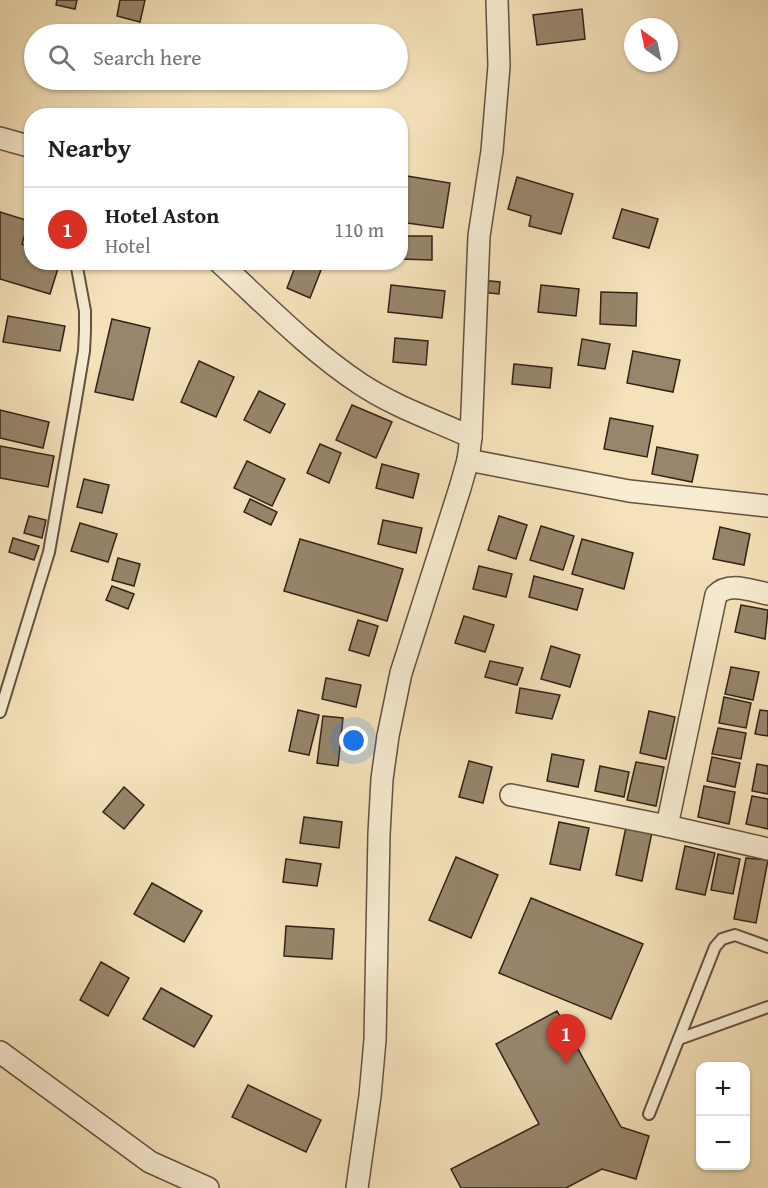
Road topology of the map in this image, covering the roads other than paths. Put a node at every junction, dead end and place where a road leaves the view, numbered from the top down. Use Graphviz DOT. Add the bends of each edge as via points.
graph roads {
  1 [pos="497,0"];
  2 [pos="0,138"];
  3 [pos="24,145"];
  4 [pos="77,270"];
  5 [pos="228,270"];
  6 [pos="471,437"];
  7 [pos="468,460"];
  8 [pos="768,506"];
  9 [pos="768,594"];
  10 [pos="0,712"];
  11 [pos="511,795"];
  12 [pos="667,826"];
  13 [pos="768,849"];
  14 [pos="768,947"];
  15 [pos="768,1007"];
  16 [pos="679,1039"];
  17 [pos="0,1052"];
  18 [pos="649,1114"];
  19 [pos="208,1188"];
  20 [pos="357,1188"];
  1 -- 6 [label="street" via="498,66 492,151 479,236"];
  2 -- 3 [label="street"];
  4 -- 10 [label="lane" via="85,331 75,405 49,552"];
  5 -- 6 [label="street" via="353,379 400,406"];
  6 -- 7 [label="street"];
  7 -- 8 [label="street" via="629,491"];
  7 -- 20 [label="street" via="401,673 387,747 379,834 375,1040"];
  9 -- 12 [label="street" via="732,587 716,594"];
  11 -- 12 [label="street"];
  12 -- 13 [label="street"];
  14 -- 16 [label="lane" via="735,934 719,942"];
  15 -- 16 [label="lane"];
  16 -- 18 [label="lane"];
  17 -- 19 [label="street" via="150,1162"];
}
